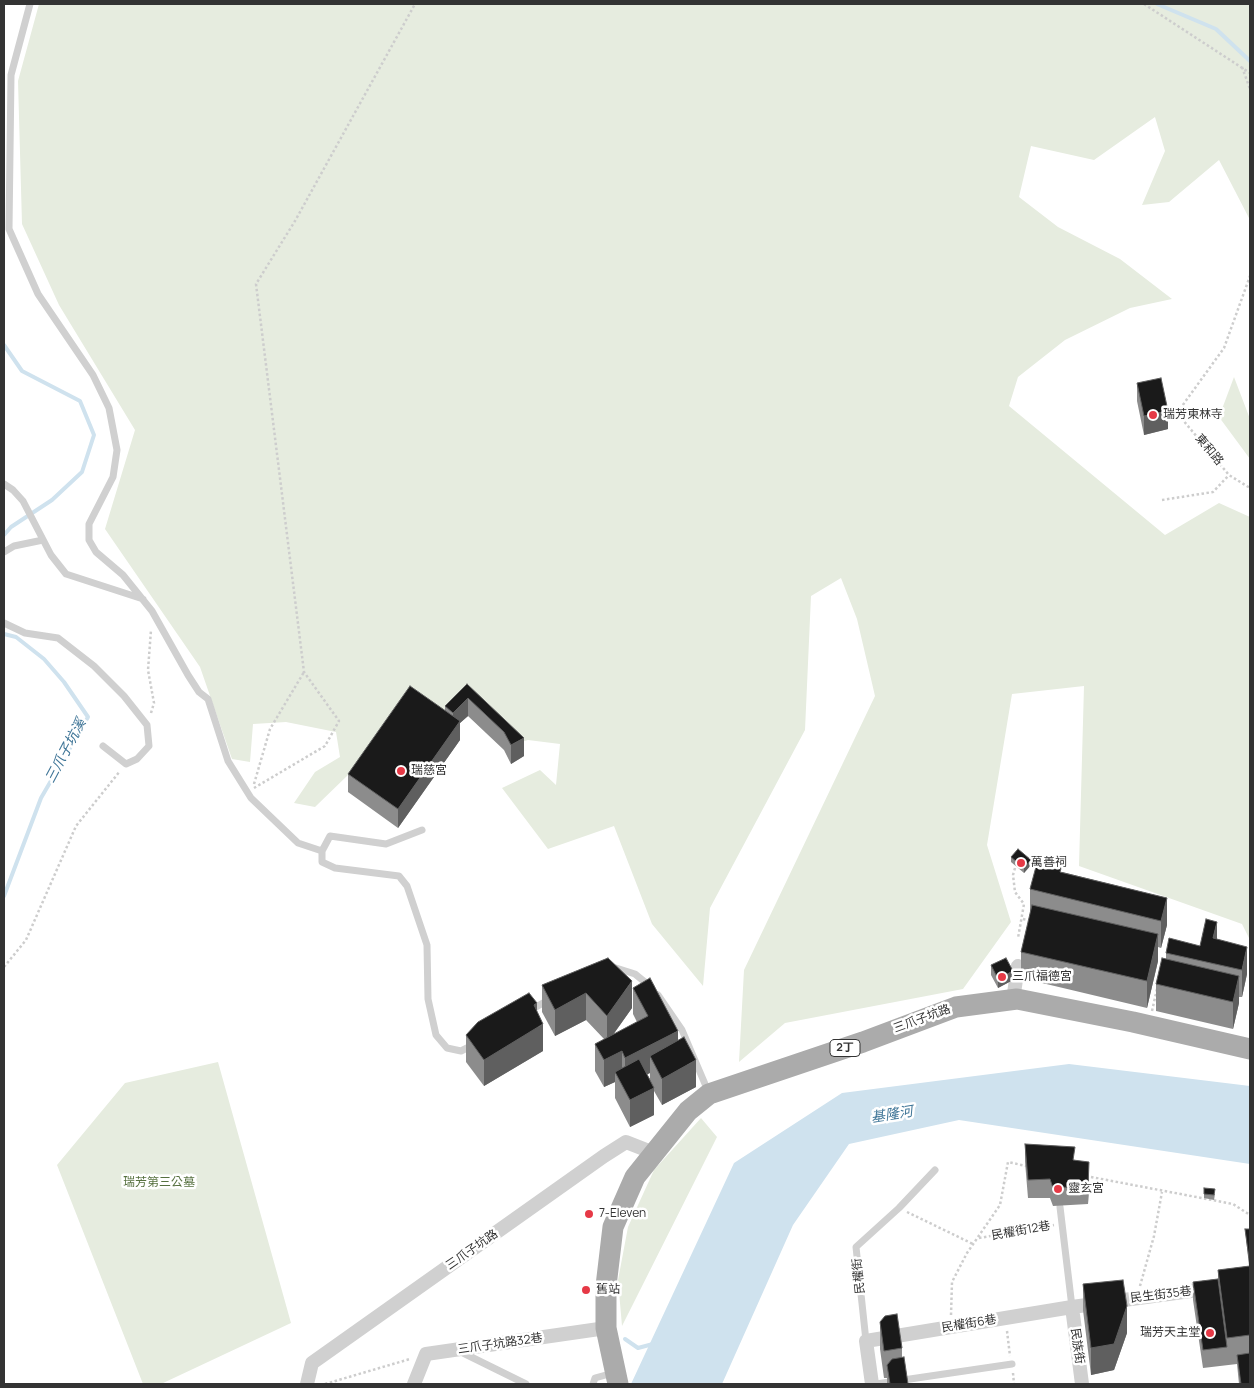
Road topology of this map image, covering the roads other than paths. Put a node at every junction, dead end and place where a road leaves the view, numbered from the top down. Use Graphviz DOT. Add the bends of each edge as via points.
graph roads {
  1 [pos="30,4"];
  2 [pos="4,484"];
  3 [pos="43,540"];
  4 [pos="4,552"];
  5 [pos="143,599"];
  6 [pos="4,623"];
  7 [pos="103,746"];
  8 [pos="422,830"];
  9 [pos="322,851"];
  10 [pos="1018,966"];
  11 [pos="599,969"];
  12 [pos="559,993"];
  13 [pos="1013,1000"];
  14 [pos="518,1018"];
  15 [pos="478,1042"];
  16 [pos="1250,1049"];
  17 [pos="709,1094"];
  18 [pos="654,1153"];
  19 [pos="935,1170"];
  20 [pos="1059,1206"];
  21 [pos="1250,1283"];
  22 [pos="1072,1307"];
  23 [pos="606,1328"];
  24 [pos="866,1341"];
  25 [pos="456,1350"];
  26 [pos="1012,1364"];
  27 [pos="617,1378"];
  28 [pos="307,1384"];
  29 [pos="414,1384"];
  30 [pos="526,1384"];
  31 [pos="593,1384"];
  32 [pos="874,1384"];
  33 [pos="1082,1384"];
  1 -- 5 [label="lane" via="12,75 9,229 38,294 93,375 109,408 116,459 113,477 89,524 89,540 96,552 123,575"];
  2 -- 3 [label="lane" via="26,507"];
  3 -- 4 [label="lane" via="14,546"];
  3 -- 5 [label="lane" via="66,574"];
  5 -- 9 [label="lane" via="188,676 208,699 228,761 249,788 251,798 298,843"];
  6 -- 7 [label="lane" via="25,633 58,638 94,666 147,725 150,746 137,759 126,764"];
  8 -- 9 [label="lane" via="386,844 330,836"];
  9 -- 15 [label="lane" via="322,862 335,868 399,876 407,886 427,945 428,999 436,1035 447,1048 461,1052"];
  10 -- 13 [label="street"];
  11 -- 17 [label="lane" via="616,968 635,974 655,991 682,1030"];
  12 -- 14 [label="lane"];
  13 -- 16 [label="main road, 三爪子坑路 / 2丁"];
  13 -- 17 [label="main road, 三爪子坑路 / 2丁" via="956,1007"];
  17 -- 18 [label="main road, 三爪子坑路 / 2丁" via="688,1111"];
  18 -- 23 [label="main road, 三爪子坑路 / 2丁" via="635,1177 613,1228 606,1286"];
  18 -- 28 [label="street, 三爪子坑路" via="626,1142 604,1156 312,1363"];
  19 -- 24 [label="lane, 民權街" via="856,1247"];
  20 -- 22 [label="lane"];
  21 -- 22 [label="street, 民生街35巷"];
  22 -- 24 [label="street, 民權街6巷"];
  22 -- 33 [label="street, 民族街"];
  23 -- 25 [label="street, 三爪子坑路32巷"];
  23 -- 27 [label="main road, 三爪子坑路 / 2丁"];
  24 -- 32 [label="street, 民權街"];
  25 -- 29 [label="street, 三爪子坑路32巷" via="426,1354"];
  25 -- 30 [label="lane"];
  26 -- 32 [label="lane"];
  27 -- 31 [label="lane" via="595,1378"];
}
